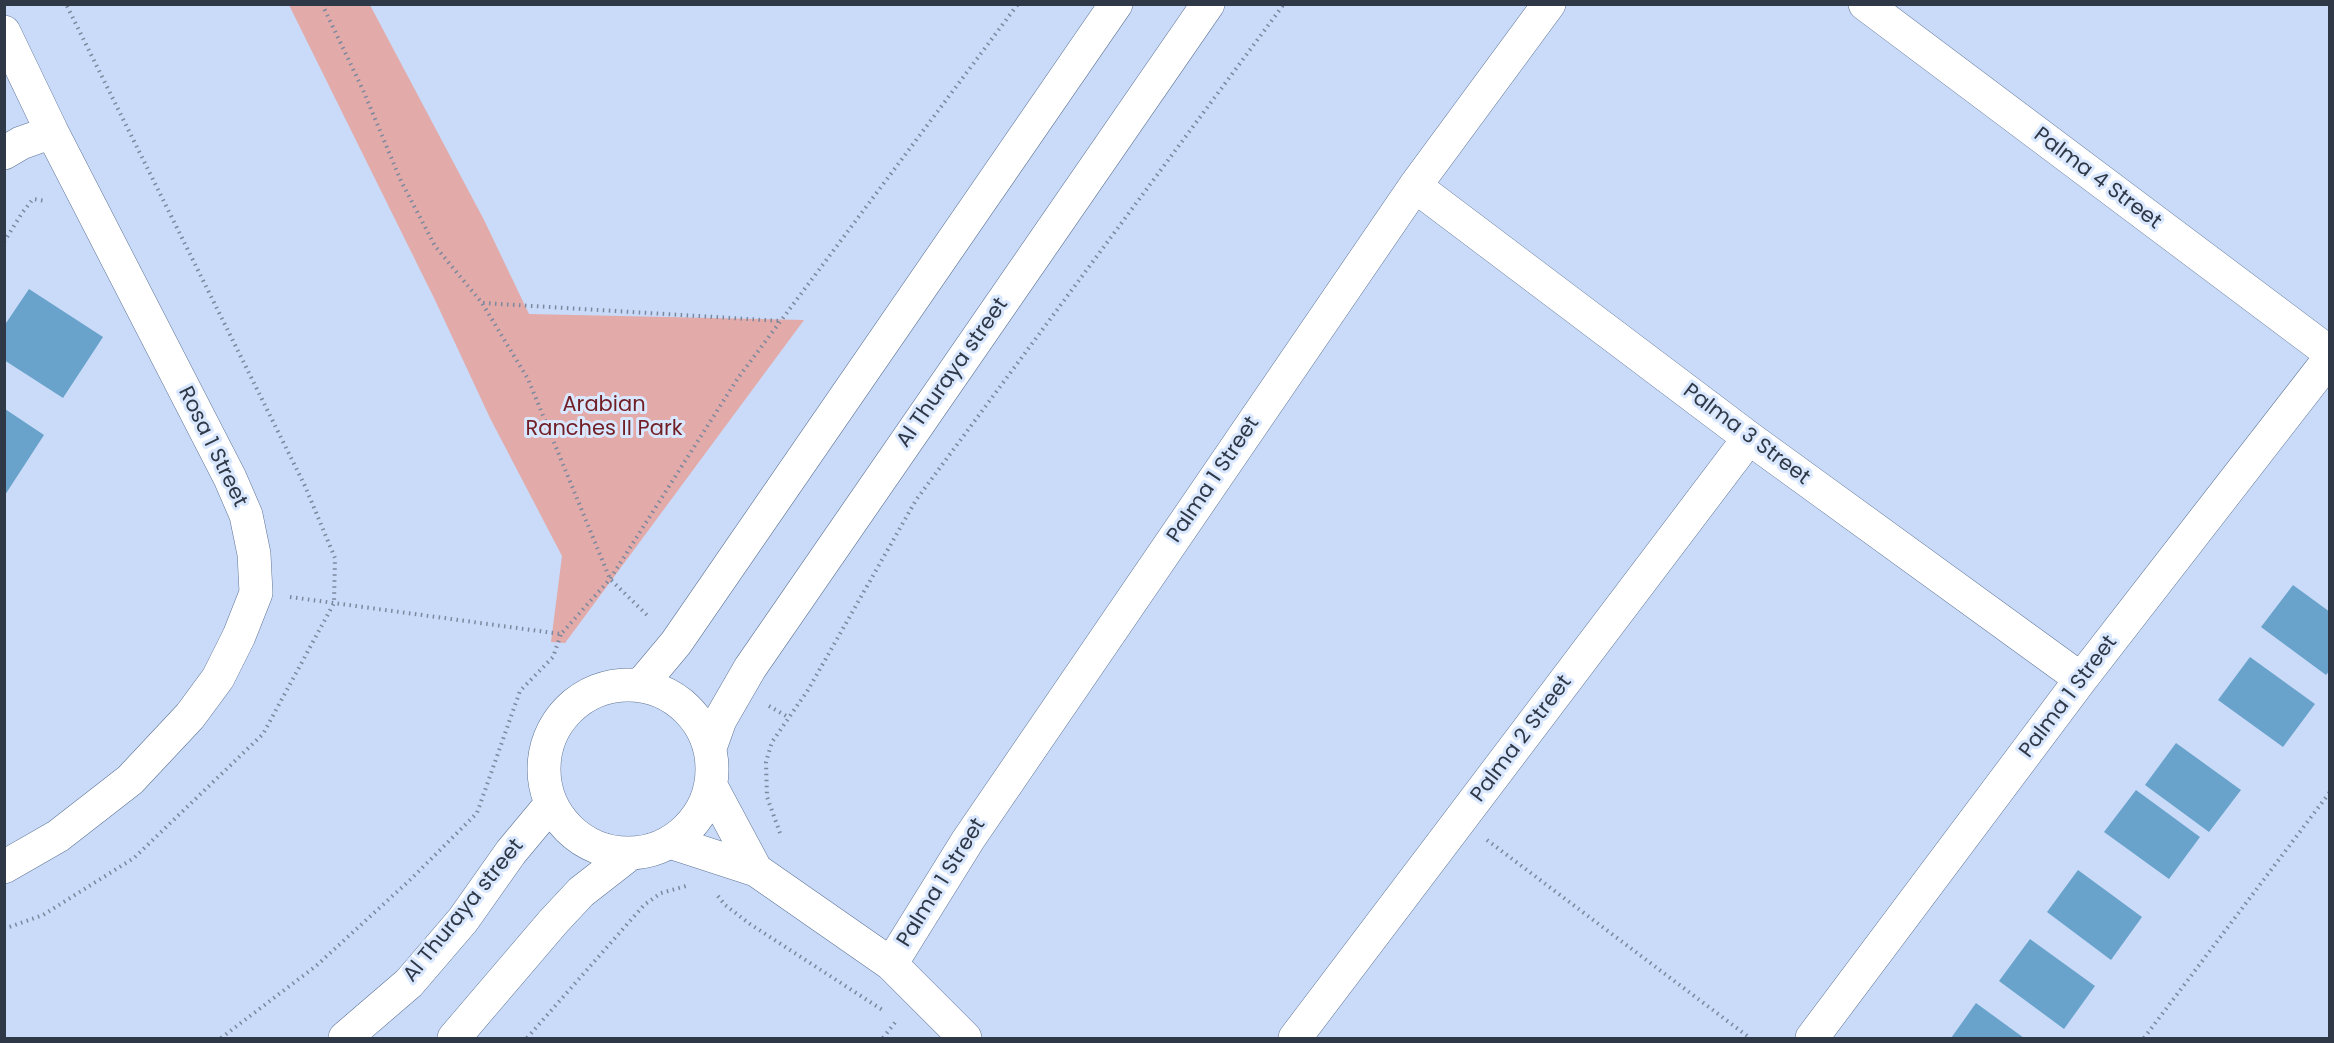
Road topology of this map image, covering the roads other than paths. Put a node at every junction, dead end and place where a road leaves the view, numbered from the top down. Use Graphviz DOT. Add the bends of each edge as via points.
graph roads {
  1 [pos="1116,4"];
  2 [pos="1208,4"];
  3 [pos="1549,4"];
  4 [pos="1865,4"];
  5 [pos="4,32"];
  6 [pos="52,132"];
  7 [pos="4,153"];
  8 [pos="1415,186"];
  9 [pos="2330,356"];
  10 [pos="1749,438"];
  11 [pos="2081,679"];
  12 [pos="640,686"];
  13 [pos="710,748"];
  14 [pos="711,786"];
  15 [pos="551,804"];
  16 [pos="670,842"];
  17 [pos="631,853"];
  18 [pos="4,867"];
  19 [pos="756,870"];
  20 [pos="891,964"];
  21 [pos="345,1038"];
  22 [pos="454,1038"];
  23 [pos="965,1038"];
  24 [pos="1295,1038"];
  25 [pos="1812,1038"];
  1 -- 12 [label="street" via="676,643"];
  2 -- 13 [label="street, Al Thuraya street" via="750,668 720,720"];
  3 -- 8 [label="street, Palma 1 Street"];
  4 -- 9 [label="street, Palma 4 Street"];
  5 -- 6 [label="street, Rosa 1 Street"];
  6 -- 7 [label="street"];
  6 -- 18 [label="street, Rosa 1 Street" via="230,478 246,515 256,593 218,678 190,716 130,780 58,836"];
  8 -- 10 [label="street, Palma 3 Street"];
  8 -- 20 [label="street, Palma 1 Street" via="968,840"];
  9 -- 11 [label="street, Palma 1 Street"];
  10 -- 11 [label="street, Palma 3 Street"];
  10 -- 24 [label="street, Palma 2 Street"];
  11 -- 25 [label="street, Palma 1 Street"];
  12 -- 13 [label="street" via="664,693 685,706 701,725"];
  12 -- 15 [label="street" via="611,687 583,698 561,718 547,745 544,775"];
  13 -- 14 [label="street"];
  14 -- 16 [label="street" via="703,808 689,827"];
  14 -- 19 [label="street"];
  15 -- 17 [label="street" via="564,824 583,840 606,850"];
  15 -- 21 [label="street, Al Thuraya street" via="463,920 409,983"];
  16 -- 17 [label="street"];
  16 -- 19 [label="street"];
  17 -- 22 [label="street" via="574,899"];
  19 -- 20 [label="street, Palma 1 Street"];
  20 -- 23 [label="street, Palma 1 Street"];
}
